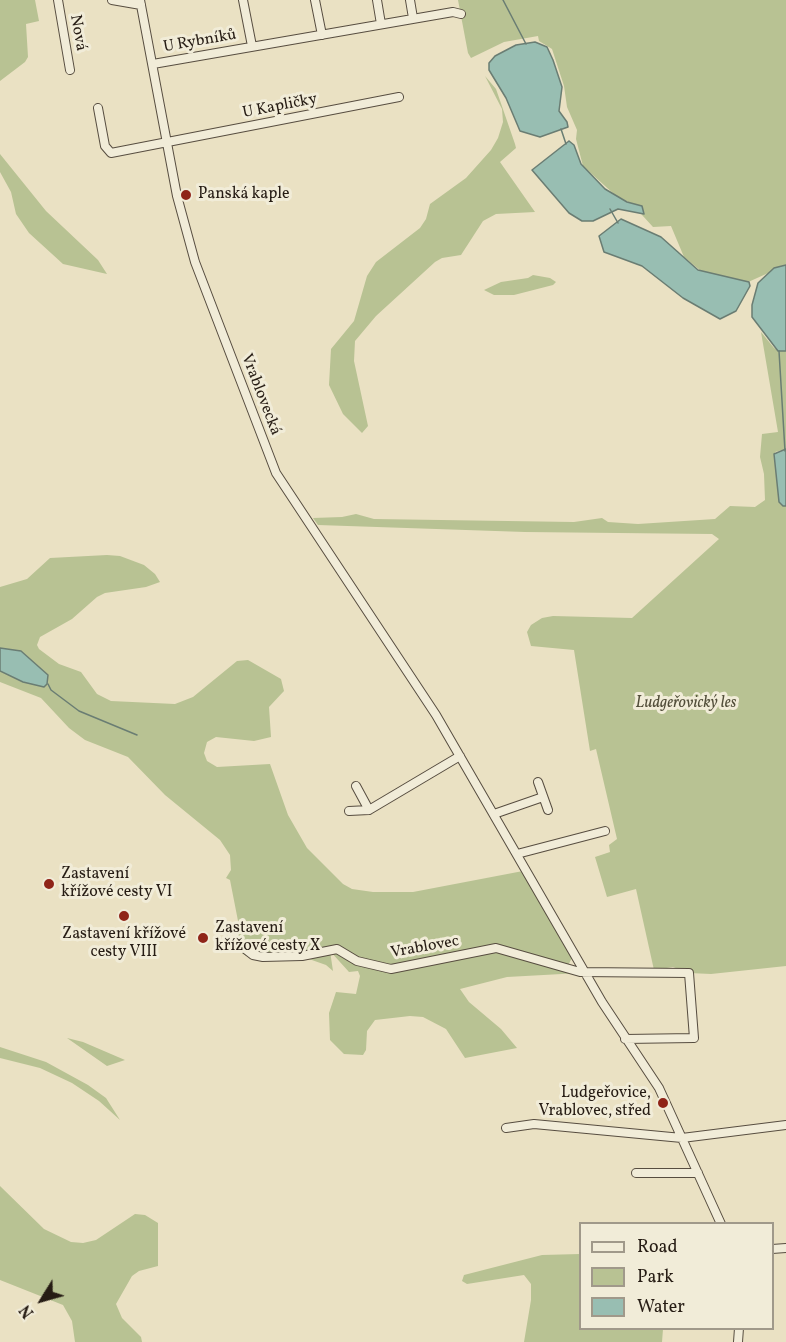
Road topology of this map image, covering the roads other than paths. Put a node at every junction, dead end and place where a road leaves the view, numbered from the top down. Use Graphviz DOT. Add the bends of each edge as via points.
graph roads {
  1 [pos="58,0"];
  2 [pos="112,0"];
  3 [pos="243,0"];
  4 [pos="315,0"];
  5 [pos="377,0"];
  6 [pos="410,0"];
  7 [pos="140,3"];
  8 [pos="461,14"];
  9 [pos="413,18"];
  10 [pos="381,24"];
  11 [pos="321,34"];
  12 [pos="252,46"];
  13 [pos="153,64"];
  14 [pos="70,70"];
  15 [pos="399,98"];
  16 [pos="98,108"];
  17 [pos="167,143"];
  18 [pos="460,756"];
  19 [pos="538,782"];
  20 [pos="356,786"];
  21 [pos="543,796"];
  22 [pos="369,810"];
  23 [pos="548,810"];
  24 [pos="349,812"];
  25 [pos="494,814"];
  26 [pos="605,831"];
  27 [pos="517,854"];
  28 [pos="240,945"];
  29 [pos="584,971"];
  30 [pos="625,1039"];
  31 [pos="786,1125"];
  32 [pos="506,1128"];
  33 [pos="682,1138"];
  34 [pos="636,1173"];
  35 [pos="698,1173"];
  36 [pos="720,1222"];
  1 -- 14 [label="street, Nová"];
  2 -- 7 [label="street"];
  3 -- 12 [label="street, U Rybníků"];
  4 -- 11 [label="street"];
  5 -- 10 [label="street"];
  6 -- 9 [label="street"];
  7 -- 13 [label="street, Vrablovecká"];
  8 -- 9 [label="street, U Rybníků"];
  9 -- 10 [label="street, U Rybníků"];
  10 -- 11 [label="street, U Rybníků"];
  11 -- 12 [label="street, U Rybníků"];
  12 -- 13 [label="street, U Rybníků"];
  13 -- 17 [label="street, Vrablovecká"];
  15 -- 17 [label="street, U Kapličky"];
  16 -- 17 [label="street, U Kapličky" via="105,146 111,153"];
  17 -- 18 [label="street, Vrablovecká" via="195,262 276,473"];
  18 -- 22 [label="street"];
  18 -- 25 [label="street"];
  19 -- 21 [label="street"];
  20 -- 22 [label="street"];
  21 -- 23 [label="street"];
  21 -- 25 [label="street"];
  22 -- 24 [label="street"];
  25 -- 27 [label="street"];
  26 -- 27 [label="street"];
  27 -- 29 [label="street"];
  28 -- 29 [label="street, Vrablovec" via="263,957 302,956 337,949 357,961 392,969 496,948"];
  29 -- 30 [label="street"];
  29 -- 30 [label="street, Vrablovec" via="689,973 694,1038"];
  30 -- 33 [label="street" via="658,1089"];
  31 -- 33 [label="street"];
  32 -- 33 [label="street" via="534,1124"];
  33 -- 35 [label="street"];
  34 -- 35 [label="street"];
  35 -- 36 [label="street"];
}
